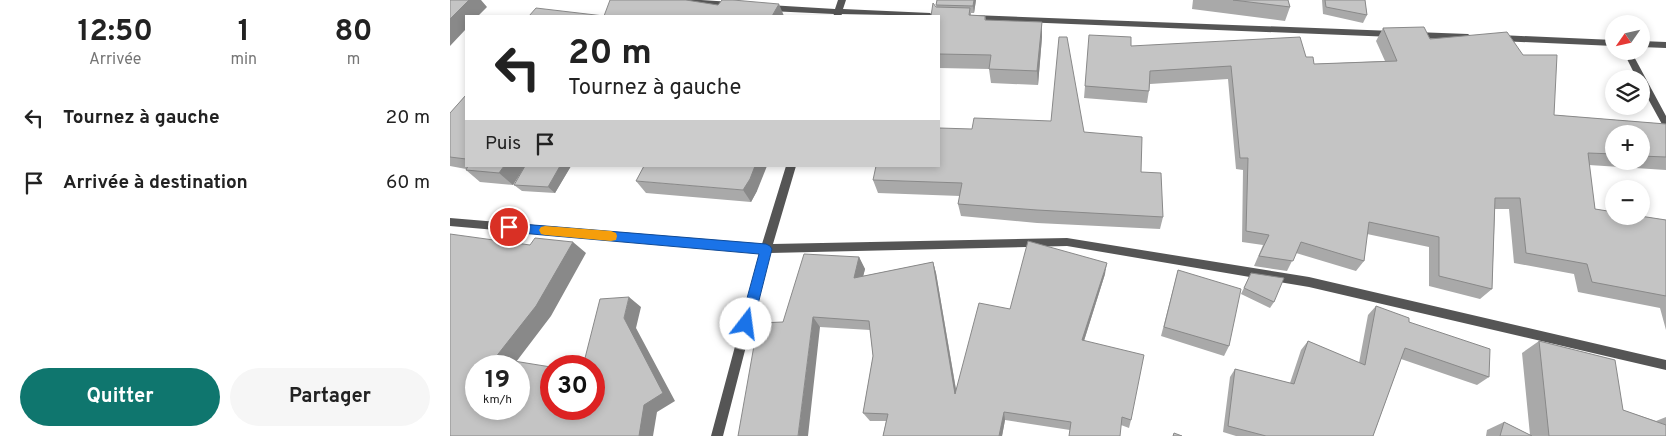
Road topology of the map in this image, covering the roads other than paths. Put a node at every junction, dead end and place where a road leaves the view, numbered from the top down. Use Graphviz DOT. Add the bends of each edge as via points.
graph roads {
  1 [pos="666,0"];
  2 [pos="842,0"];
  3 [pos="742,6"];
  4 [pos="762,7"];
  5 [pos="837,14"];
  6 [pos="884,15"];
  7 [pos="968,18"];
  8 [pos="1475,37"];
  9 [pos="1495,38"];
  10 [pos="1605,43"];
  11 [pos="1650,45"];
  12 [pos="1666,46"];
  13 [pos="1632,60"];
  14 [pos="1666,124"];
  15 [pos="791,167"];
  16 [pos="450,222"];
  17 [pos="766,249"];
  18 [pos="1666,365"];
  19 [pos="717,436"];
  1 -- 3 [label="street"];
  2 -- 5 [label="street"];
  4 -- 5 [label="street"];
  5 -- 6 [label="street"];
  7 -- 8 [label="street"];
  9 -- 10 [label="street"];
  11 -- 12 [label="street"];
  13 -- 14 [label="street"];
  15 -- 17 [label="street"];
  16 -- 17 [label="street"];
  17 -- 18 [label="street" via="1067,242 1309,282"];
  17 -- 19 [label="street"];
}
